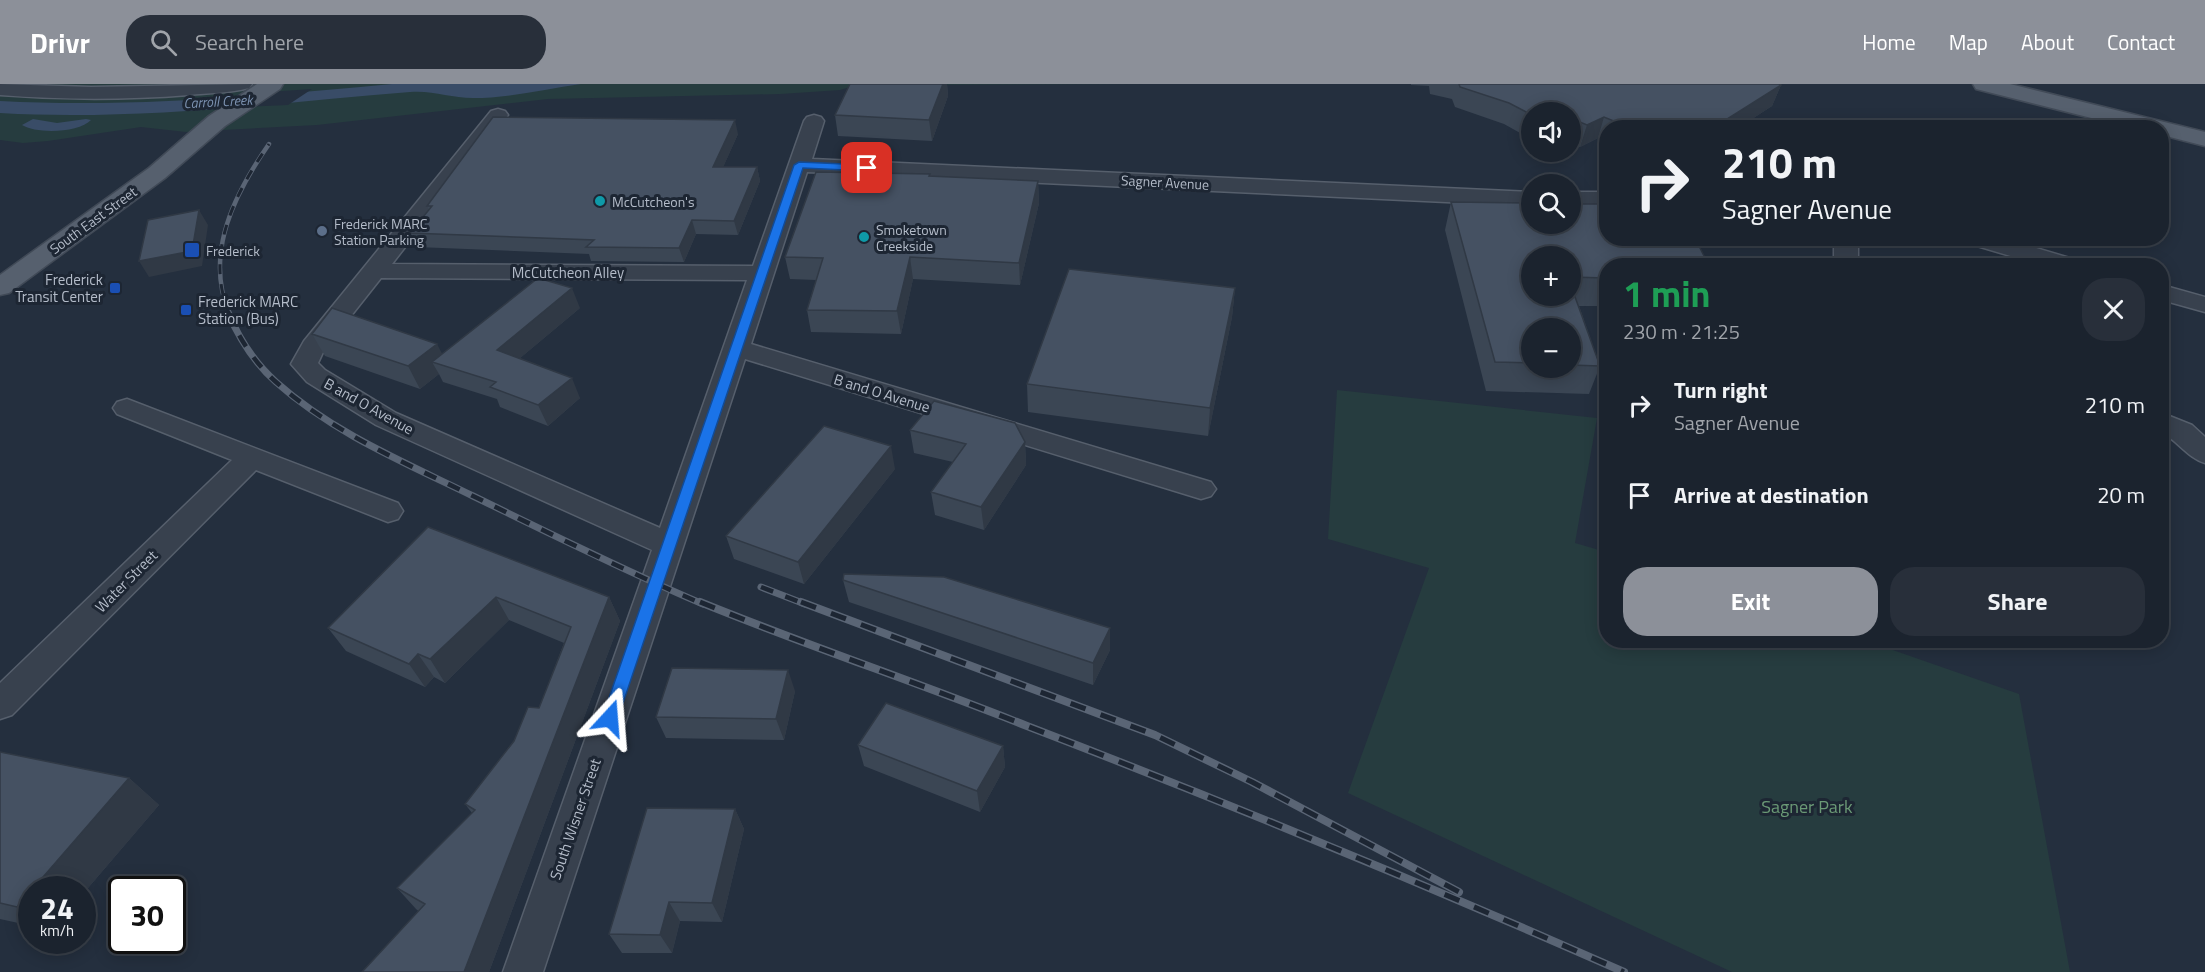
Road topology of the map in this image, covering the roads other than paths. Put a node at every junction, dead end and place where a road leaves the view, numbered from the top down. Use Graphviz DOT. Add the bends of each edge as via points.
graph roads {
  1 [pos="1984,84"];
  2 [pos="0,89"];
  3 [pos="264,89"];
  4 [pos="498,115"];
  5 [pos="2129,120"];
  6 [pos="814,121"];
  7 [pos="2169,130"];
  8 [pos="2205,139"];
  9 [pos="799,165"];
  10 [pos="156,173"];
  11 [pos="1521,198"];
  12 [pos="1581,199"];
  13 [pos="1599,199"];
  14 [pos="2003,246"];
  15 [pos="2044,258"];
  16 [pos="373,271"];
  17 [pos="762,273"];
  18 [pos="0,287"];
  19 [pos="2169,294"];
  20 [pos="2205,305"];
  21 [pos="736,348"];
  22 [pos="127,408"];
  23 [pos="2169,426"];
  24 [pos="2205,453"];
  25 [pos="252,457"];
  26 [pos="1201,489"];
  27 [pos="388,511"];
  28 [pos="669,545"];
  29 [pos="0,705"];
  30 [pos="523,972"];
  1 -- 5 [label="main road"];
  2 -- 3 [label="street" via="80,94"];
  3 -- 10 [label="main road, South East Street" via="185,146"];
  3 -- 10 [label="main road, South East Street" via="200,152"];
  4 -- 16 [label="street"];
  6 -- 9 [label="street, South Wisner Street"];
  7 -- 8 [label="main road"];
  9 -- 11 [label="street, Sagner Avenue"];
  9 -- 17 [label="street, South Wisner Street"];
  10 -- 18 [label="main road, South East Street"];
  12 -- 13 [label="street"];
  14 -- 15 [label="street"];
  16 -- 17 [label="street, McCutcheon Alley"];
  16 -- 28 [label="street, B and O Avenue" via="313,347 304,364 316,376 386,419"];
  17 -- 21 [label="street, South Wisner Street"];
  19 -- 20 [label="street"];
  21 -- 26 [label="street, B and O Avenue"];
  21 -- 28 [label="street, South Wisner Street"];
  22 -- 25 [label="street"];
  23 -- 24 [label="street"];
  25 -- 27 [label="street"];
  25 -- 29 [label="street, Water Street"];
  28 -- 30 [label="street, South Wisner Street"];
}
